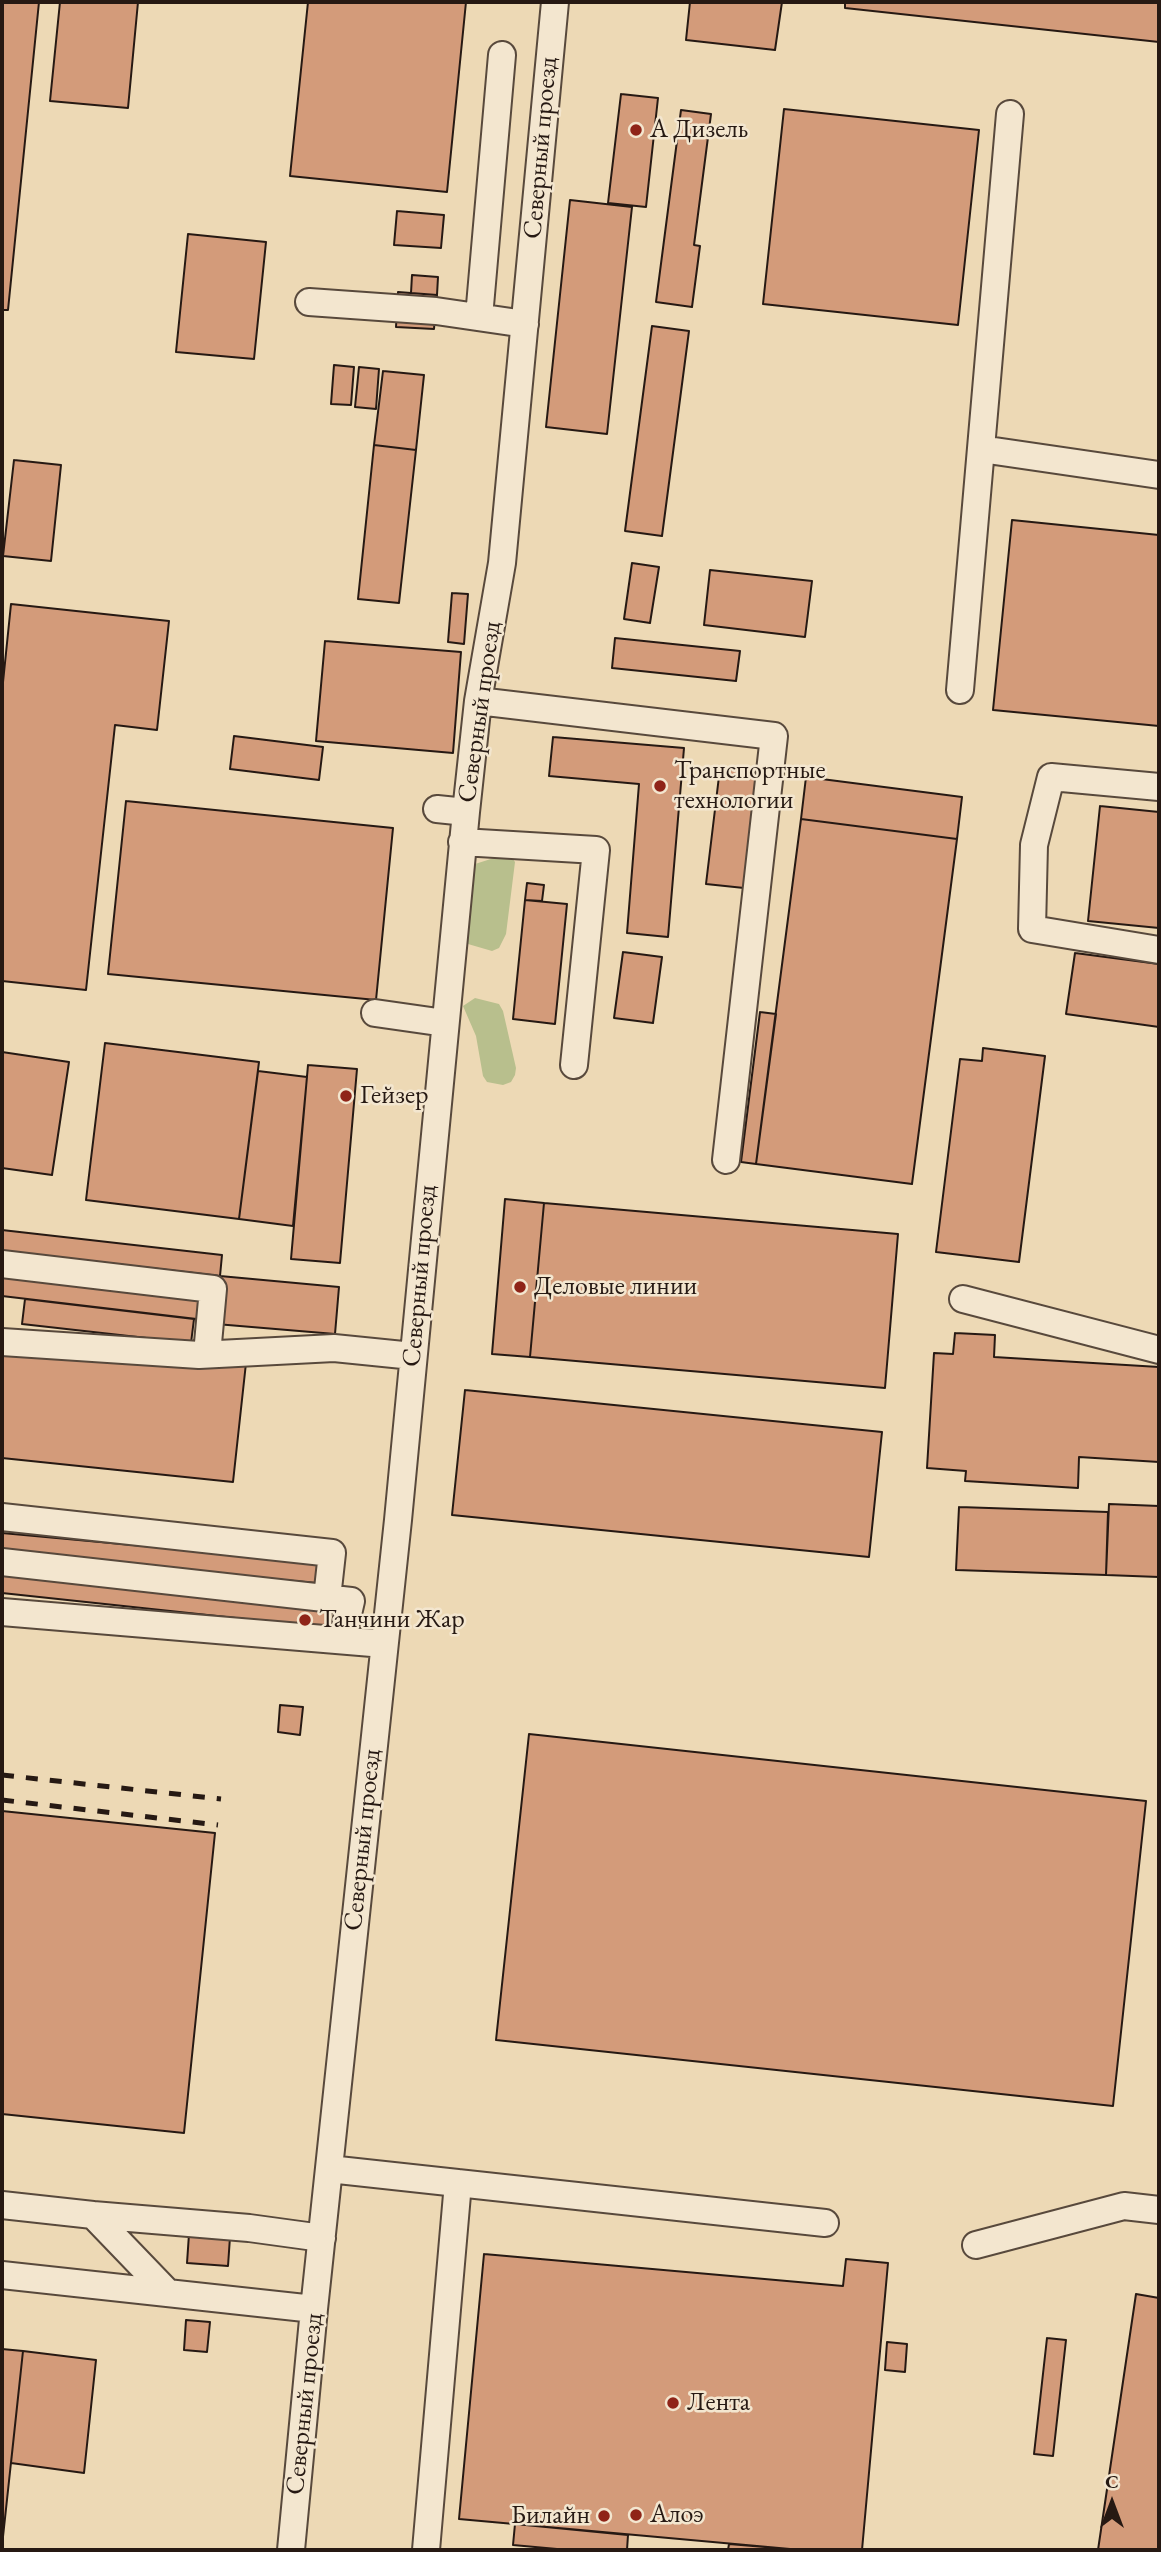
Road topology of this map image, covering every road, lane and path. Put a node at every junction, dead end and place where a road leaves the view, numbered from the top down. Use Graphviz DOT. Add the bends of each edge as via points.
graph roads {
  1 [pos="555,2"];
  2 [pos="502,55"];
  3 [pos="1010,114"];
  4 [pos="309,302"];
  5 [pos="479,317"];
  6 [pos="524,324"];
  7 [pos="981,449"];
  8 [pos="1159,475"];
  9 [pos="960,690"];
  10 [pos="478,701"];
  11 [pos="1159,787"];
  12 [pos="437,809"];
  13 [pos="466,812"];
  14 [pos="463,842"];
  15 [pos="1159,950"];
  16 [pos="375,1013"];
  17 [pos="445,1023"];
  18 [pos="574,1066"];
  19 [pos="726,1160"];
  20 [pos="2,1264"];
  21 [pos="963,1299"];
  22 [pos="2,1342"];
  23 [pos="1159,1350"];
  24 [pos="207,1354"];
  25 [pos="413,1356"];
  26 [pos="2,1517"];
  27 [pos="2,1562"];
  28 [pos="327,1598"];
  29 [pos="2,1612"];
  30 [pos="342,1640"];
  31 [pos="384,1644"];
  32 [pos="329,2169"];
  33 [pos="458,2183"];
  34 [pos="2,2205"];
  35 [pos="1159,2210"];
  36 [pos="93,2215"];
  37 [pos="825,2223"];
  38 [pos="321,2238"];
  39 [pos="976,2245"];
  40 [pos="2,2275"];
  41 [pos="168,2293"];
  42 [pos="314,2309"];
  43 [pos="291,2550"];
  44 [pos="426,2550"];
  1 -- 6 [label="street, Северный проезд"];
  2 -- 5 [label="street"];
  3 -- 7 [label="street"];
  4 -- 5 [label="street"];
  5 -- 6 [label="street"];
  6 -- 10 [label="street, Северный проезд" via="502,563"];
  7 -- 8 [label="street"];
  7 -- 9 [label="street"];
  10 -- 13 [label="street, Северный проезд"];
  10 -- 19 [label="street" via="774,736"];
  11 -- 15 [label="street" via="1051,777 1034,845 1032,929"];
  12 -- 13 [label="street"];
  13 -- 14 [label="street, Северный проезд"];
  14 -- 17 [label="street, Северный проезд"];
  14 -- 18 [label="street" via="596,850"];
  16 -- 17 [label="street"];
  17 -- 25 [label="street, Северный проезд"];
  20 -- 24 [label="street" via="213,1289"];
  21 -- 23 [label="street"];
  22 -- 24 [label="street"];
  24 -- 25 [label="street" via="334,1348"];
  25 -- 31 [label="street, Северный проезд"];
  26 -- 28 [label="street" via="332,1553"];
  27 -- 28 [label="street"];
  28 -- 30 [label="street" via="351,1601"];
  29 -- 30 [label="street"];
  30 -- 31 [label="street"];
  31 -- 32 [label="street, Северный проезд"];
  32 -- 33 [label="street"];
  32 -- 38 [label="street, Северный проезд"];
  33 -- 37 [label="street"];
  33 -- 44 [label="street"];
  34 -- 36 [label="street"];
  35 -- 39 [label="street" via="1124,2206"];
  36 -- 38 [label="street"];
  36 -- 41 [label="street"];
  38 -- 42 [label="street, Северный проезд"];
  40 -- 41 [label="street"];
  41 -- 42 [label="street"];
  42 -- 43 [label="street, Северный проезд"];
}
